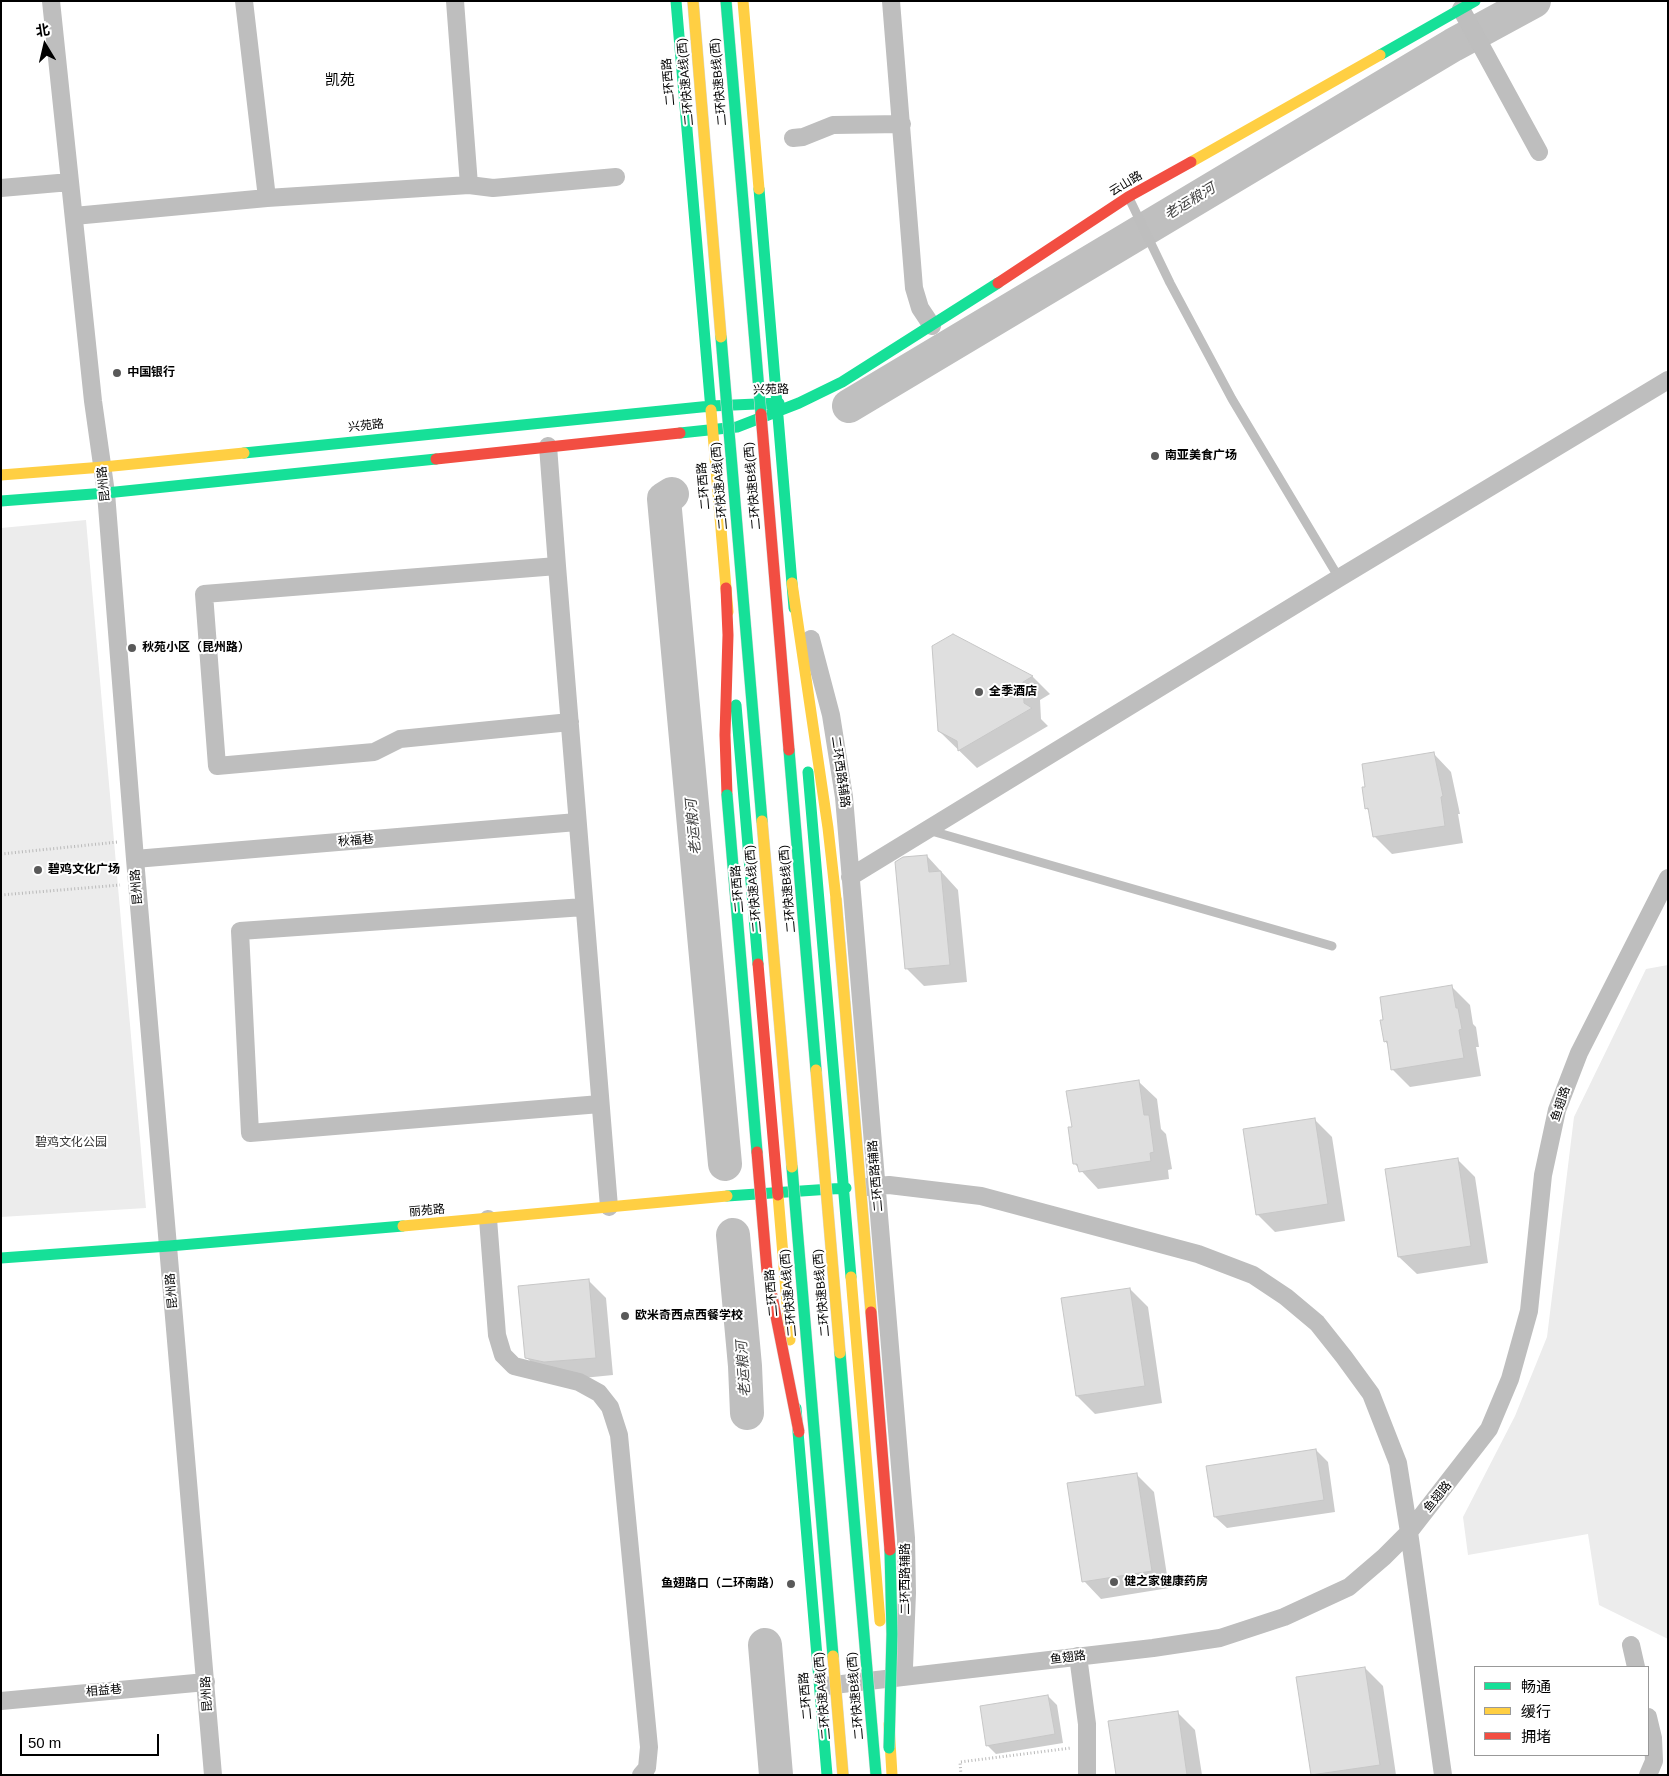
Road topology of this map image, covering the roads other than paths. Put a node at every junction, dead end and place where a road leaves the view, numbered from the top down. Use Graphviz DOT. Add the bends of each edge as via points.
graph roads {
  1 [pos="51,1"];
  2 [pos="244,1"];
  3 [pos="455,1"];
  4 [pos="676,1"];
  5 [pos="693,1"];
  6 [pos="726,1"];
  7 [pos="743,1"];
  8 [pos="891,1"];
  9 [pos="1468,11"];
  10 [pos="902,124"];
  11 [pos="792,138"];
  12 [pos="1539,152"];
  13 [pos="616,177"];
  14 [pos="70,182"];
  15 [pos="469,185"];
  16 [pos="1,188"];
  17 [pos="1128,197"];
  18 [pos="267,198"];
  19 [pos="74,216"];
  20 [pos="932,326"];
  21 [pos="1668,380"];
  22 [pos="799,403"];
  23 [pos="711,406"];
  24 [pos="777,407"];
  25 [pos="713,429"];
  26 [pos="548,446"];
  27 [pos="103,467"];
  28 [pos="1,475"];
  29 [pos="106,493"];
  30 [pos="1,501"];
  31 [pos="557,566"];
  32 [pos="1339,578"];
  33 [pos="792,583"];
  34 [pos="726,588"];
  35 [pos="570,722"];
  36 [pos="578,822"];
  37 [pos="927,830"];
  38 [pos="135,859"];
  39 [pos="850,877"];
  40 [pos="1668,878"];
  41 [pos="584,907"];
  42 [pos="1332,946"];
  43 [pos="600,1104"];
  44 [pos="876,1186"];
  45 [pos="849,1188"];
  46 [pos="777,1192"];
  47 [pos="609,1207"];
  48 [pos="488,1219"];
  49 [pos="169,1246"];
  50 [pos="1,1258"];
  51 [pos="1409,1532"];
  52 [pos="1631,1646"];
  53 [pos="1078,1656"];
  54 [pos="834,1663"];
  55 [pos="1636,1666"];
  56 [pos="904,1677"];
  57 [pos="885,1679"];
  58 [pos="206,1682"];
  59 [pos="819,1687"];
  60 [pos="1,1700"];
  61 [pos="1649,1721"];
  62 [pos="213,1775"];
  63 [pos="641,1775"];
  64 [pos="827,1775"];
  65 [pos="843,1775"];
  66 [pos="876,1775"];
  67 [pos="888,1775"];
  68 [pos="892,1775"];
  69 [pos="896,1775"];
  70 [pos="1087,1775"];
  71 [pos="1443,1775"];
  72 [pos="1648,1775"];
  1 -- 14 [label="street, 昆州路"];
  2 -- 18 [label="street"];
  3 -- 15 [label="street"];
  4 -- 23 [label="main road, 二环西路"];
  5 -- 54 [label="main road, 二环快速A线(西), bridge"];
  6 -- 66 [label="main road, 二环快速B线(西), bridge"];
  7 -- 24 [label="main road"];
  8 -- 10 [label="street"];
  9 -- 12 [label="street" via="1482,48"];
  9 -- 17 [label="main road, 云山路"];
  10 -- 11 [label="street" via="833,125"];
  10 -- 20 [label="street" via="914,288 920,308"];
  13 -- 15 [label="street" via="493,188"];
  14 -- 16 [label="street"];
  14 -- 19 [label="street, 昆州路"];
  15 -- 18 [label="street"];
  17 -- 20 [label="main road, 云山路"];
  17 -- 32 [label="lane" via="1232,399"];
  18 -- 19 [label="street"];
  19 -- 27 [label="street, 昆州路"];
  20 -- 22 [label="main road, 云山路" via="842,382"];
  21 -- 32 [label="street"];
  22 -- 24 [label="main road, 兴苑路"];
  23 -- 24 [label="main road, 兴苑路"];
  23 -- 25 [label="main road, 二环西路"];
  23 -- 27 [label="main road, 兴苑路"];
  24 -- 25 [label="main road, 兴苑路" via="736,427"];
  24 -- 33 [label="main road"];
  25 -- 26 [label="main road, 兴苑路"];
  25 -- 34 [label="main road, 二环西路"];
  26 -- 29 [label="main road, 兴苑路"];
  26 -- 31 [label="street"];
  27 -- 28 [label="main road, 兴苑路"];
  27 -- 29 [label="street, 昆州路"];
  29 -- 30 [label="main road, 兴苑路"];
  29 -- 38 [label="street, 昆州路"];
  31 -- 35 [label="street"];
  31 -- 35 [label="street" via="204,594 217,766 374,752 400,739"];
  32 -- 37 [label="street"];
  33 -- 39 [label="street, 二环西路辅路" via="812,643 835,735"];
  33 -- 45 [label="main road"];
  33 -- 67 [label="main road, bridge" via="836,899 890,1549 892,1634"];
  34 -- 46 [label="main road, 二环西路"];
  34 -- 54 [label="main road, bridge" via="727,795 767,1271 813,1502"];
  35 -- 36 [label="street"];
  36 -- 38 [label="street, 秋福巷"];
  36 -- 41 [label="street"];
  37 -- 39 [label="street"];
  37 -- 42 [label="lane"];
  38 -- 49 [label="street, 昆州路"];
  39 -- 44 [label="street, 二环西路辅路"];
  40 -- 51 [label="street, 鱼翅路" via="1579,1053 1557,1110 1543,1175 1529,1311 1510,1379 1489,1430"];
  41 -- 43 [label="street"];
  41 -- 43 [label="street" via="240,931 250,1133"];
  43 -- 47 [label="street"];
  44 -- 45 [label="street"];
  44 -- 51 [label="street" via="981,1196 1198,1254 1253,1275 1317,1323 1370,1394 1398,1464"];
  44 -- 56 [label="street, 二环西路辅路" via="906,1538 908,1593"];
  45 -- 46 [label="main road, 丽苑路"];
  45 -- 57 [label="main road"];
  46 -- 47 [label="main road, 丽苑路"];
  46 -- 59 [label="main road, 二环西路"];
  47 -- 48 [label="main road, 丽苑路"];
  48 -- 49 [label="main road, 丽苑路"];
  48 -- 63 [label="street" via="497,1336 502,1355 514,1366 579,1382 599,1393 610,1407 619,1435 649,1747 647,1768"];
  49 -- 50 [label="main road, 丽苑路"];
  49 -- 58 [label="street, 昆州路"];
  51 -- 53 [label="street, 鱼翅路" via="1349,1588 1284,1617 1220,1638"];
  51 -- 71 [label="street"];
  52 -- 55 [label="street"];
  53 -- 56 [label="street, 鱼翅路"];
  53 -- 70 [label="street" via="1087,1724"];
  54 -- 65 [label="main road, 二环快速A线(西), bridge"];
  56 -- 57 [label="street, 鱼翅路"];
  56 -- 69 [label="street, 二环西路辅路"];
  57 -- 59 [label="street, 鱼翅路"];
  57 -- 68 [label="main road"];
  58 -- 60 [label="street, 相益巷"];
  58 -- 62 [label="street, 昆州路"];
  59 -- 64 [label="main road, 二环西路"];
  61 -- 72 [label="street" via="1654,1762"];
}
